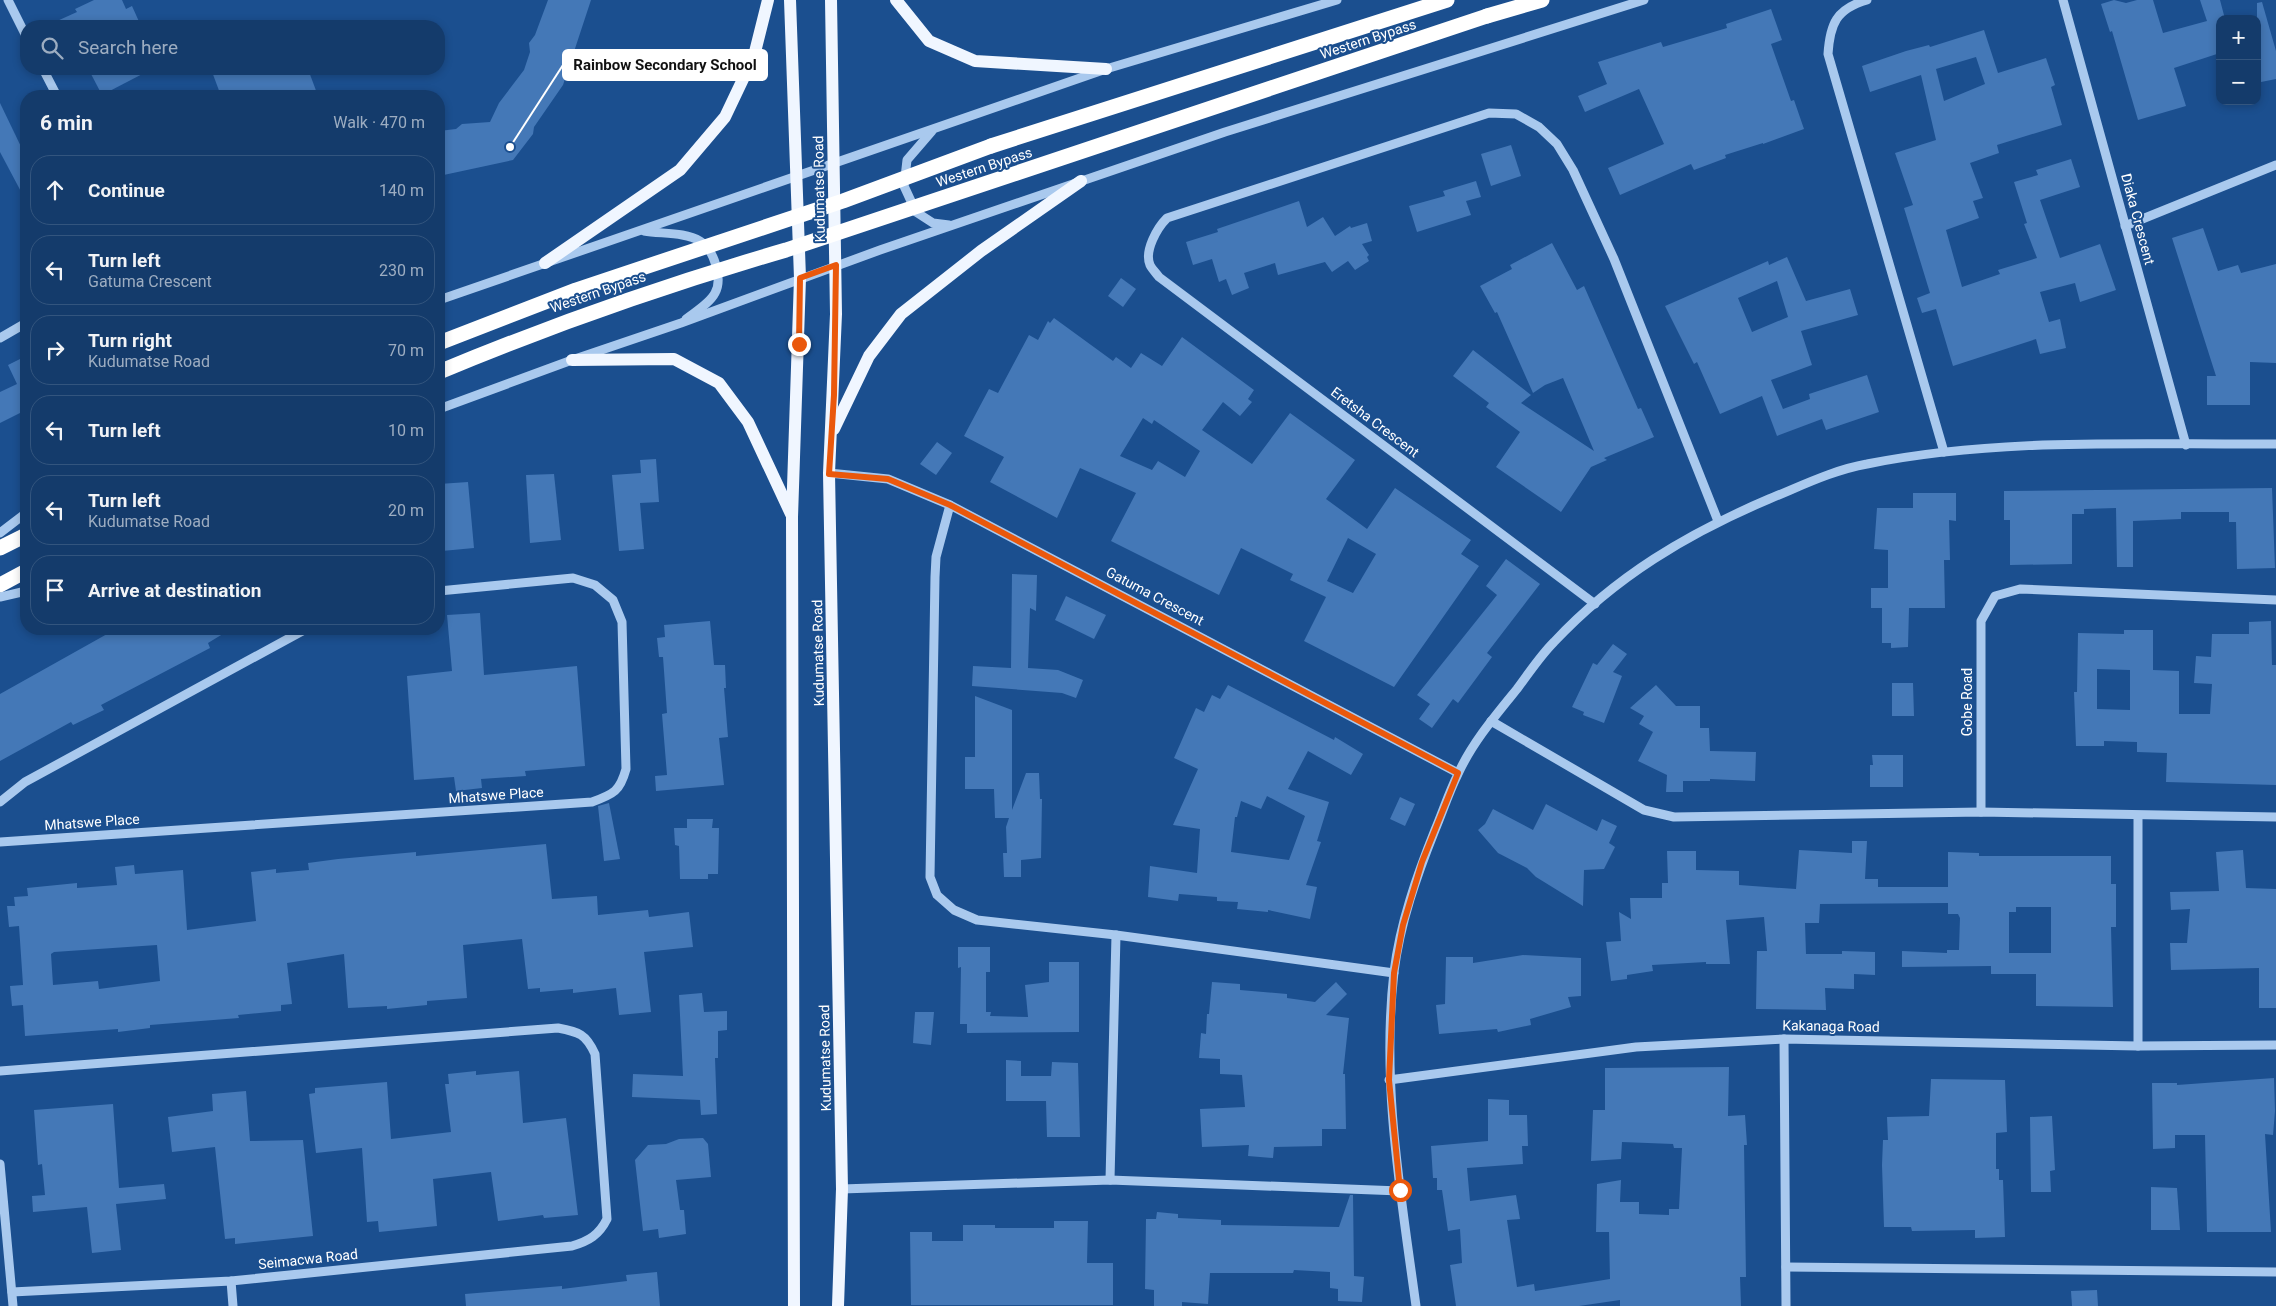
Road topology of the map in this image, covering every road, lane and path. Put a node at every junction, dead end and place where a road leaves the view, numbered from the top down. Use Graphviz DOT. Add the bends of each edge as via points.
graph roads {
  1 [pos="8,0"];
  2 [pos="768,0"];
  3 [pos="790,0"];
  4 [pos="831,0"];
  5 [pos="896,0"];
  6 [pos="1337,0"];
  7 [pos="1447,0"];
  8 [pos="1542,0"];
  9 [pos="1644,0"];
  10 [pos="1867,0"];
  11 [pos="2063,0"];
  12 [pos="20,24"];
  13 [pos="1106,69"];
  14 [pos="46,75"];
  15 [pos="54,90"];
  16 [pos="932,131"];
  17 [pos="833,164"];
  18 [pos="2276,165"];
  19 [pos="796,176"];
  20 [pos="1081,181"];
  21 [pos="952,225"];
  22 [pos="2125,226"];
  23 [pos="641,231"];
  24 [pos="545,263"];
  25 [pos="836,265"];
  26 [pos="800,278"];
  27 [pos="445,298"];
  28 [pos="681,323"];
  29 [pos="20,326"];
  30 [pos="0,338"];
  31 [pos="445,341"];
  32 [pos="572,360"];
  33 [pos="445,369"];
  34 [pos="445,407"];
  35 [pos="830,437"];
  36 [pos="2276,444"];
  37 [pos="2186,445"];
  38 [pos="1944,452"];
  39 [pos="829,474"];
  40 [pos="950,505"];
  41 [pos="792,517"];
  42 [pos="20,518"];
  43 [pos="1718,521"];
  44 [pos="0,533"];
  45 [pos="20,538"];
  46 [pos="0,548"];
  47 [pos="20,574"];
  48 [pos="0,585"];
  49 [pos="445,591"];
  50 [pos="20,592"];
  51 [pos="0,597"];
  52 [pos="2276,600"];
  53 [pos="1595,604"];
  54 [pos="295,635"];
  55 [pos="1491,721"];
  56 [pos="1458,773"];
  57 [pos="0,802"];
  58 [pos="1981,812"];
  59 [pos="2138,816"];
  60 [pos="2276,817"];
  61 [pos="0,842"];
  62 [pos="1116,935"];
  63 [pos="1394,973"];
  64 [pos="1784,1039"];
  65 [pos="2276,1045"];
  66 [pos="2138,1046"];
  67 [pos="0,1071"];
  68 [pos="1389,1080"];
  69 [pos="0,1164"];
  70 [pos="1110,1180"];
  71 [pos="842,1190"];
  72 [pos="1400,1190"];
  73 [pos="1786,1267"];
  74 [pos="2276,1272"];
  75 [pos="231,1281"];
  76 [pos="12,1292"];
  77 [pos="13,1306"];
  78 [pos="233,1306"];
  79 [pos="794,1306"];
  80 [pos="838,1306"];
  81 [pos="1416,1306"];
  82 [pos="1786,1306"];
  1 -- 12 [label="street"];
  2 -- 24 [label="main road" via="754,56 725,117 680,170"];
  3 -- 19 [label="main road, Kudumatse Road"];
  4 -- 17 [label="main road, Kudumatse Road"];
  5 -- 13 [label="main road" via="929,41 976,61"];
  6 -- 13 [label="street"];
  7 -- 31 [label="highway, Western Bypass, bridge" via="991,146 842,201 601,281"];
  8 -- 33 [label="highway, Western Bypass, bridge" via="786,250 684,280 539,330"];
  9 -- 20 [label="street" via="1225,132"];
  10 -- 38 [label="street" via="1854,4 1836,18 1830,32 1828,54"];
  11 -- 22 [label="street, Diaka Crescent"];
  13 -- 16 [label="street"];
  14 -- 15 [label="street"];
  16 -- 17 [label="street"];
  16 -- 21 [label="street" via="907,160 904,186 916,212 932,223"];
  17 -- 19 [label="street"];
  17 -- 25 [label="main road, Kudumatse Road"];
  18 -- 22 [label="street"];
  19 -- 23 [label="street"];
  19 -- 26 [label="main road, Kudumatse Road"];
  20 -- 21 [label="street"];
  20 -- 35 [label="main road" via="981,251 901,314 869,356"];
  21 -- 25 [label="street"];
  22 -- 37 [label="street, Diaka Crescent"];
  23 -- 24 [label="street"];
  23 -- 28 [label="street" via="684,236 702,242 715,260 719,279 715,294"];
  24 -- 27 [label="street"];
  25 -- 26 [label="street"];
  25 -- 35 [label="main road, Kudumatse Road" via="834,395"];
  26 -- 28 [label="street"];
  26 -- 41 [label="main road, Kudumatse Road"];
  28 -- 32 [label="street"];
  29 -- 30 [label="street"];
  32 -- 34 [label="street"];
  32 -- 41 [label="main road" via="674,359 718,383 748,422"];
  35 -- 39 [label="main road, Kudumatse Road"];
  36 -- 37 [label="street"];
  37 -- 38 [label="street" via="2028,446"];
  38 -- 43 [label="street" via="1856,467 1823,477"];
  39 -- 40 [label="street, Gatuma Crescent" via="888,479"];
  39 -- 71 [label="main road, Kudumatse Road"];
  40 -- 56 [label="street, Gatuma Crescent"];
  40 -- 62 [label="street" via="936,556 930,877 938,895 954,910 977,920"];
  41 -- 79 [label="main road, Kudumatse Road"];
  42 -- 44 [label="street"];
  43 -- 53 [label="street" via="1682,540 1616,585"];
  43 -- 53 [label="street, Eretsha Crescent" via="1614,259 1573,170 1557,144 1539,127 1516,114 1489,113 1167,218 1160,225 1147,254 1150,266 1159,277"];
  45 -- 46 [label="highway"];
  47 -- 48 [label="highway"];
  49 -- 61 [label="street, Mhatswe Place" via="573,578 595,586 613,600 622,622 626,769 622,784 611,795 592,802"];
  50 -- 51 [label="street"];
  52 -- 58 [label="street, Gobe Road" via="2020,589 1995,596 1981,621"];
  53 -- 55 [label="street" via="1553,643"];
  54 -- 57 [label="street" via="25,782"];
  55 -- 56 [label="street"];
  55 -- 58 [label="street" via="1644,810 1674,817"];
  56 -- 63 [label="street" via="1422,862 1403,925"];
  58 -- 59 [label="street"];
  59 -- 60 [label="street"];
  59 -- 66 [label="street"];
  62 -- 63 [label="street"];
  62 -- 70 [label="street"];
  63 -- 68 [label="street"];
  64 -- 66 [label="street, Kakanaga Road"];
  64 -- 68 [label="street, Kakanaga Road" via="1636,1047"];
  64 -- 73 [label="street"];
  65 -- 66 [label="street, Kakanaga Road"];
  67 -- 75 [label="street, Seimacwa Road" via="558,1028 578,1032 590,1041 595,1054 607,1219 601,1230 588,1241 572,1246"];
  68 -- 72 [label="street"];
  69 -- 76 [label="street"];
  70 -- 71 [label="street"];
  70 -- 72 [label="street"];
  71 -- 80 [label="main road, Kudumatse Road"];
  72 -- 81 [label="street"];
  73 -- 74 [label="street"];
  73 -- 82 [label="street"];
  75 -- 76 [label="street, Seimacwa Road"];
  75 -- 78 [label="street"];
  76 -- 77 [label="street"];
}
